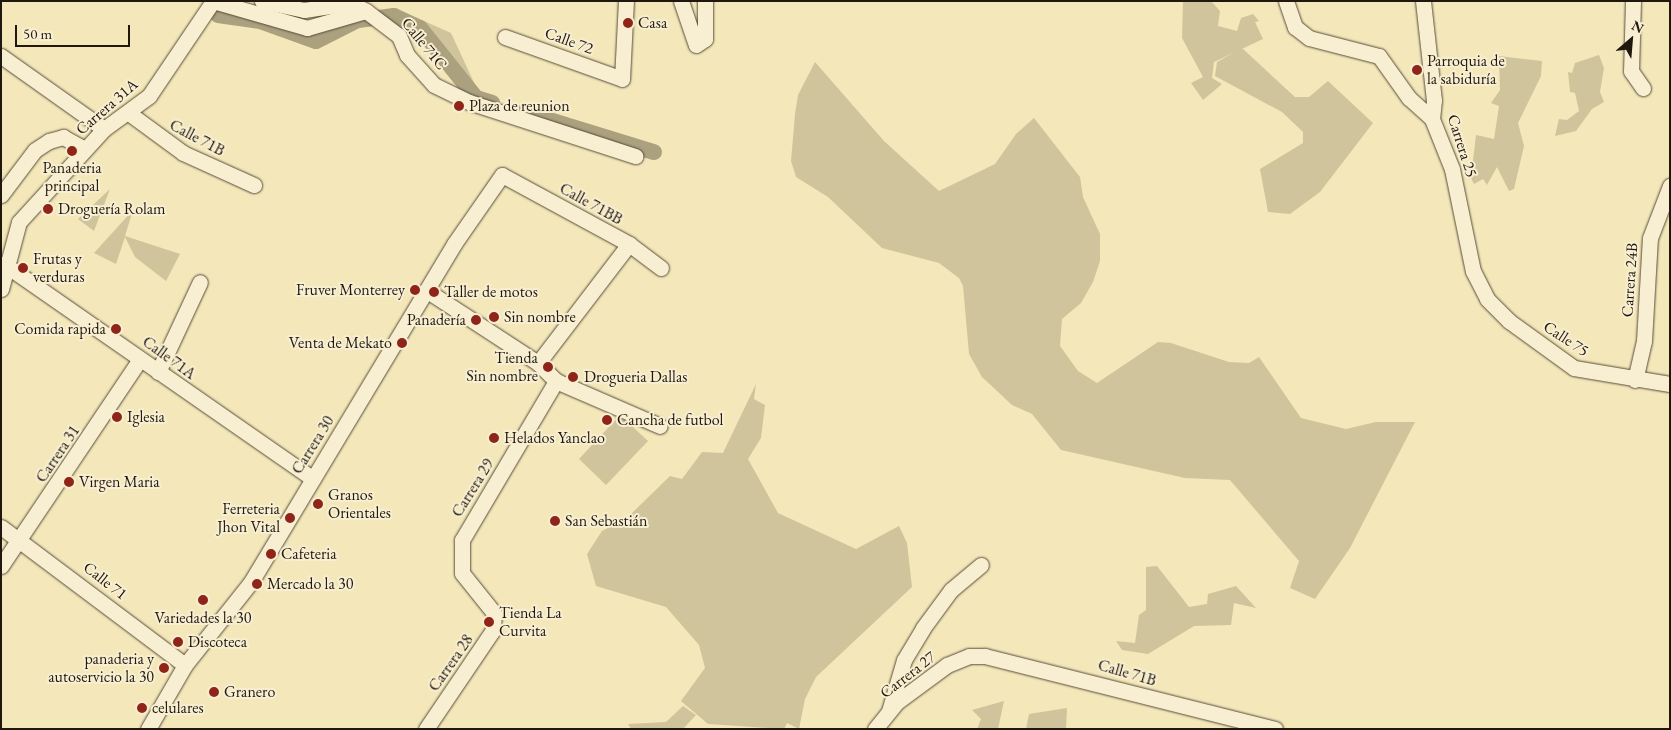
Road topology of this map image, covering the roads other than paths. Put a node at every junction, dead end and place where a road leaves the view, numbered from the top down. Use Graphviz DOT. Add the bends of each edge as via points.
graph roads {
  1 [pos="213,1"];
  2 [pos="262,1"];
  3 [pos="626,1"];
  4 [pos="681,1"];
  5 [pos="705,1"];
  6 [pos="1286,1"];
  7 [pos="1423,1"];
  8 [pos="1633,1"];
  9 [pos="366,11"];
  10 [pos="505,37"];
  11 [pos="1,56"];
  12 [pos="1643,88"];
  13 [pos="130,114"];
  14 [pos="1432,119"];
  15 [pos="104,129"];
  16 [pos="85,149"];
  17 [pos="636,156"];
  18 [pos="502,175"];
  19 [pos="254,185"];
  20 [pos="1670,186"];
  21 [pos="1,195"];
  22 [pos="629,244"];
  23 [pos="4,264"];
  24 [pos="661,268"];
  25 [pos="1473,271"];
  26 [pos="200,282"];
  27 [pos="1,289"];
  28 [pos="429,292"];
  29 [pos="140,359"];
  30 [pos="538,363"];
  31 [pos="158,372"];
  32 [pos="1635,380"];
  33 [pos="556,381"];
  34 [pos="1670,384"];
  35 [pos="660,426"];
  36 [pos="313,479"];
  37 [pos="1,527"];
  38 [pos="20,538"];
  39 [pos="981,565"];
  40 [pos="1,566"];
  41 [pos="494,613"];
  42 [pos="969,656"];
  43 [pos="185,665"];
  44 [pos="889,711"];
  45 [pos="148,729"];
  46 [pos="426,729"];
  47 [pos="875,729"];
  48 [pos="1275,729"];
  1 -- 9 [label="street" via="307,28"];
  1 -- 13 [label="street, Carrera 31A" via="150,96"];
  2 -- 9 [label="street" via="304,10 352,3"];
  3 -- 10 [label="street, Calle 72" via="622,79"];
  4 -- 5 [label="street" via="696,45 705,39"];
  6 -- 14 [label="street" via="1295,27 1309,38 1379,56 1409,98"];
  7 -- 14 [label="street, Carrera 25" via="1434,100"];
  8 -- 12 [label="street" via="1631,71"];
  9 -- 17 [label="street, Calle 71C" via="399,36 407,55 434,85 468,102"];
  11 -- 15 [label="street"];
  13 -- 15 [label="street, Carrera 31A"];
  13 -- 19 [label="street, Calle 71B" via="182,154"];
  14 -- 25 [label="street, Carrera 25" via="1452,170"];
  15 -- 16 [label="street, Carrera 31A"];
  16 -- 21 [label="street" via="63,137 49,141 35,150"];
  16 -- 23 [label="street, Carrera 31A" via="19,222"];
  18 -- 22 [label="street, Calle 71BB"];
  18 -- 28 [label="street, Carrera 30" via="454,244"];
  20 -- 32 [label="street, Carrera 24B" via="1650,238 1644,341"];
  22 -- 24 [label="street, Calle 71BB"];
  22 -- 30 [label="street"];
  23 -- 27 [label="street, Carrera 31A"];
  23 -- 29 [label="street, Calle 71A"];
  25 -- 32 [label="street, Calle 75" via="1487,298 1509,321 1574,368"];
  26 -- 31 [label="street"];
  28 -- 30 [label="street"];
  28 -- 36 [label="street, Carrera 30"];
  29 -- 31 [label="street, Calle 71A"];
  29 -- 38 [label="street, Carrera 31" via="61,484"];
  30 -- 33 [label="street"];
  31 -- 36 [label="street, Calle 71A"];
  32 -- 34 [label="street, Calle 75"];
  33 -- 35 [label="street"];
  33 -- 41 [label="street, Carrera 29" via="462,540 462,573"];
  36 -- 43 [label="street, Carrera 30" via="251,582"];
  37 -- 38 [label="street, Calle 71"];
  38 -- 40 [label="street, Carrera 31"];
  38 -- 43 [label="street, Calle 71"];
  39 -- 44 [label="street" via="951,590 924,628 904,660"];
  41 -- 46 [label="street, Carrera 28" via="488,642"];
  42 -- 44 [label="street, Carrera 27" via="940,670"];
  42 -- 48 [label="street, Calle 71B" via="1033,666 1187,710 1242,718"];
  43 -- 45 [label="street, Carrera 30"];
  44 -- 47 [label="street, Carrera 27"];
}
